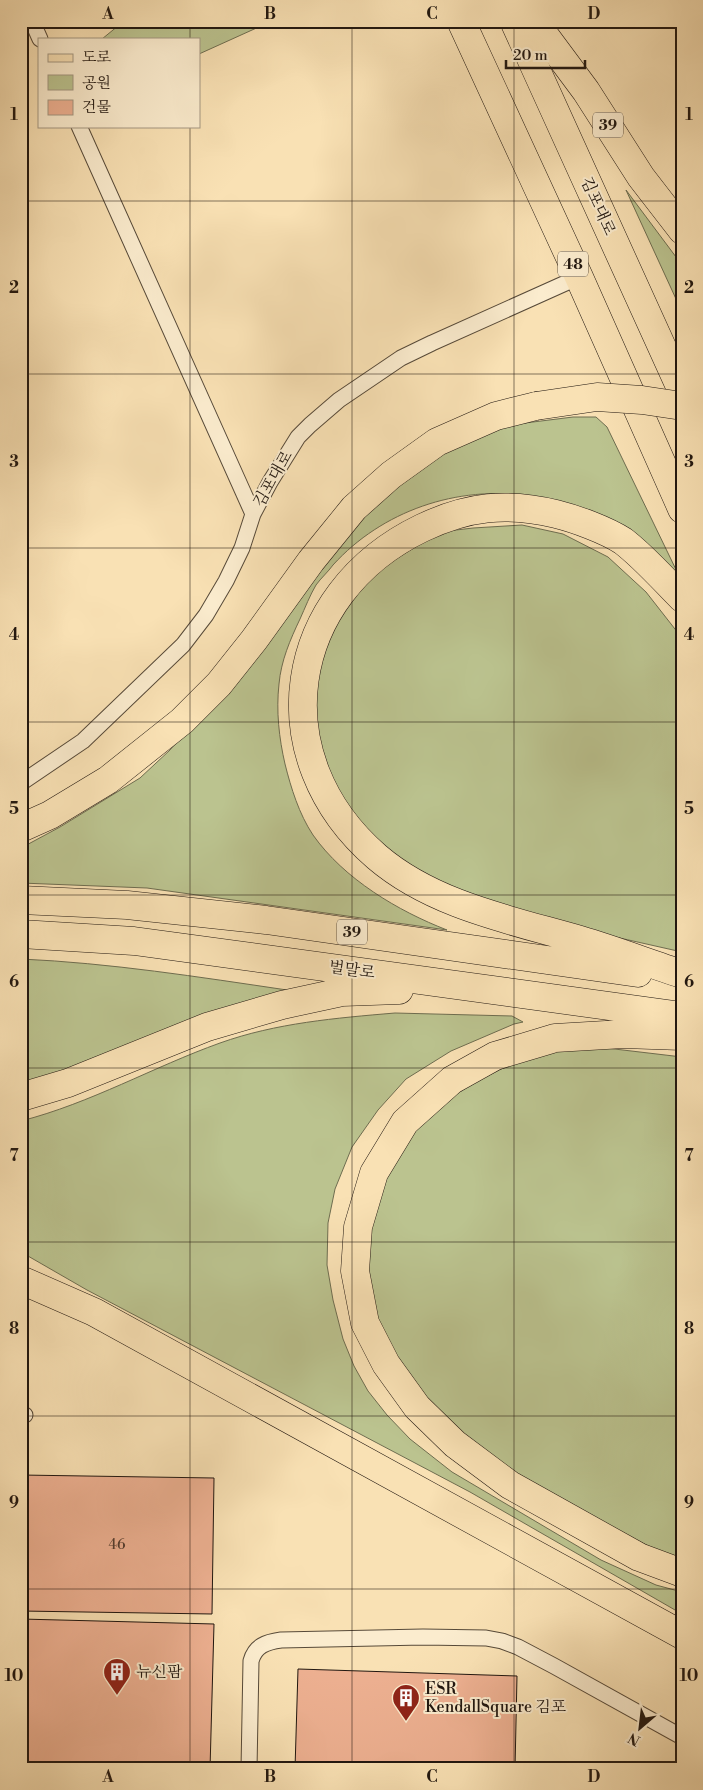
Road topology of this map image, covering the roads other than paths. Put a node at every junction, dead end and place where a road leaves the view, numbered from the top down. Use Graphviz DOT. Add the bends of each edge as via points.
graph roads {
  1 [pos="32,21"];
  2 [pos="461,21"];
  3 [pos="514,21"];
  4 [pos="534,21"];
  5 [pos="40,38"];
  6 [pos="80,128"];
  7 [pos="682,230"];
  8 [pos="579,277"];
  9 [pos="682,391"];
  10 [pos="682,406"];
  11 [pos="682,509"];
  12 [pos="253,514"];
  13 [pos="682,598"];
  14 [pos="21,783"];
  15 [pos="21,828"];
  16 [pos="21,900"];
  17 [pos="21,934"];
  18 [pos="682,974"];
  19 [pos="682,979"];
  20 [pos="475,987"];
  21 [pos="682,1016"];
  22 [pos="682,1036"];
  23 [pos="21,1097"];
  24 [pos="21,1268"];
  25 [pos="21,1280"];
  26 [pos="94,1312"];
  27 [pos="682,1573"];
  28 [pos="682,1635"];
  29 [pos="682,1737"];
  30 [pos="249,1769"];
  1 -- 5 [label="lane"];
  2 -- 8 [label="main road, 48"];
  3 -- 9 [label="main road, 김포대로"];
  4 -- 7 [label="main road, 39" via="586,91 641,177"];
  6 -- 12 [label="lane, 김포대로"];
  8 -- 11 [label="main road, 48"];
  8 -- 12 [label="lane, 김포대로" via="409,354 339,400 298,437"];
  10 -- 15 [label="main road, bridge" via="597,397 496,416 438,442 391,475 354,508 219,684 182,721 108,780 50,815"];
  12 -- 14 [label="lane" via="242,548 226,581 183,645 83,740"];
  13 -- 18 [label="main road" via="622,541 577,519 503,506 470,510 436,521 404,537 353,577 333,604 317,635 306,665 303,692 304,724 311,762 324,794 347,828 378,858 409,881 444,898"];
  16 -- 19 [label="main road, 39" via="127,905 266,920"];
  17 -- 20 [label="main road, 벌말로" via="134,940"];
  20 -- 21 [label="main road, 벌말로"];
  20 -- 23 [label="main road" via="342,992 282,1005 207,1027 68,1083"];
  22 -- 27 [label="main road" via="623,1034 555,1038 495,1056 452,1080 405,1122 374,1173 358,1227 355,1272 365,1323 386,1364 417,1408 454,1444 510,1485 639,1557"];
  24 -- 26 [label="main road"];
  25 -- 26 [label="main road"];
  26 -- 28 [label="main road"];
  29 -- 30 [label="lane" via="502,1641 423,1637 281,1640 258,1648 251,1661"];
}
